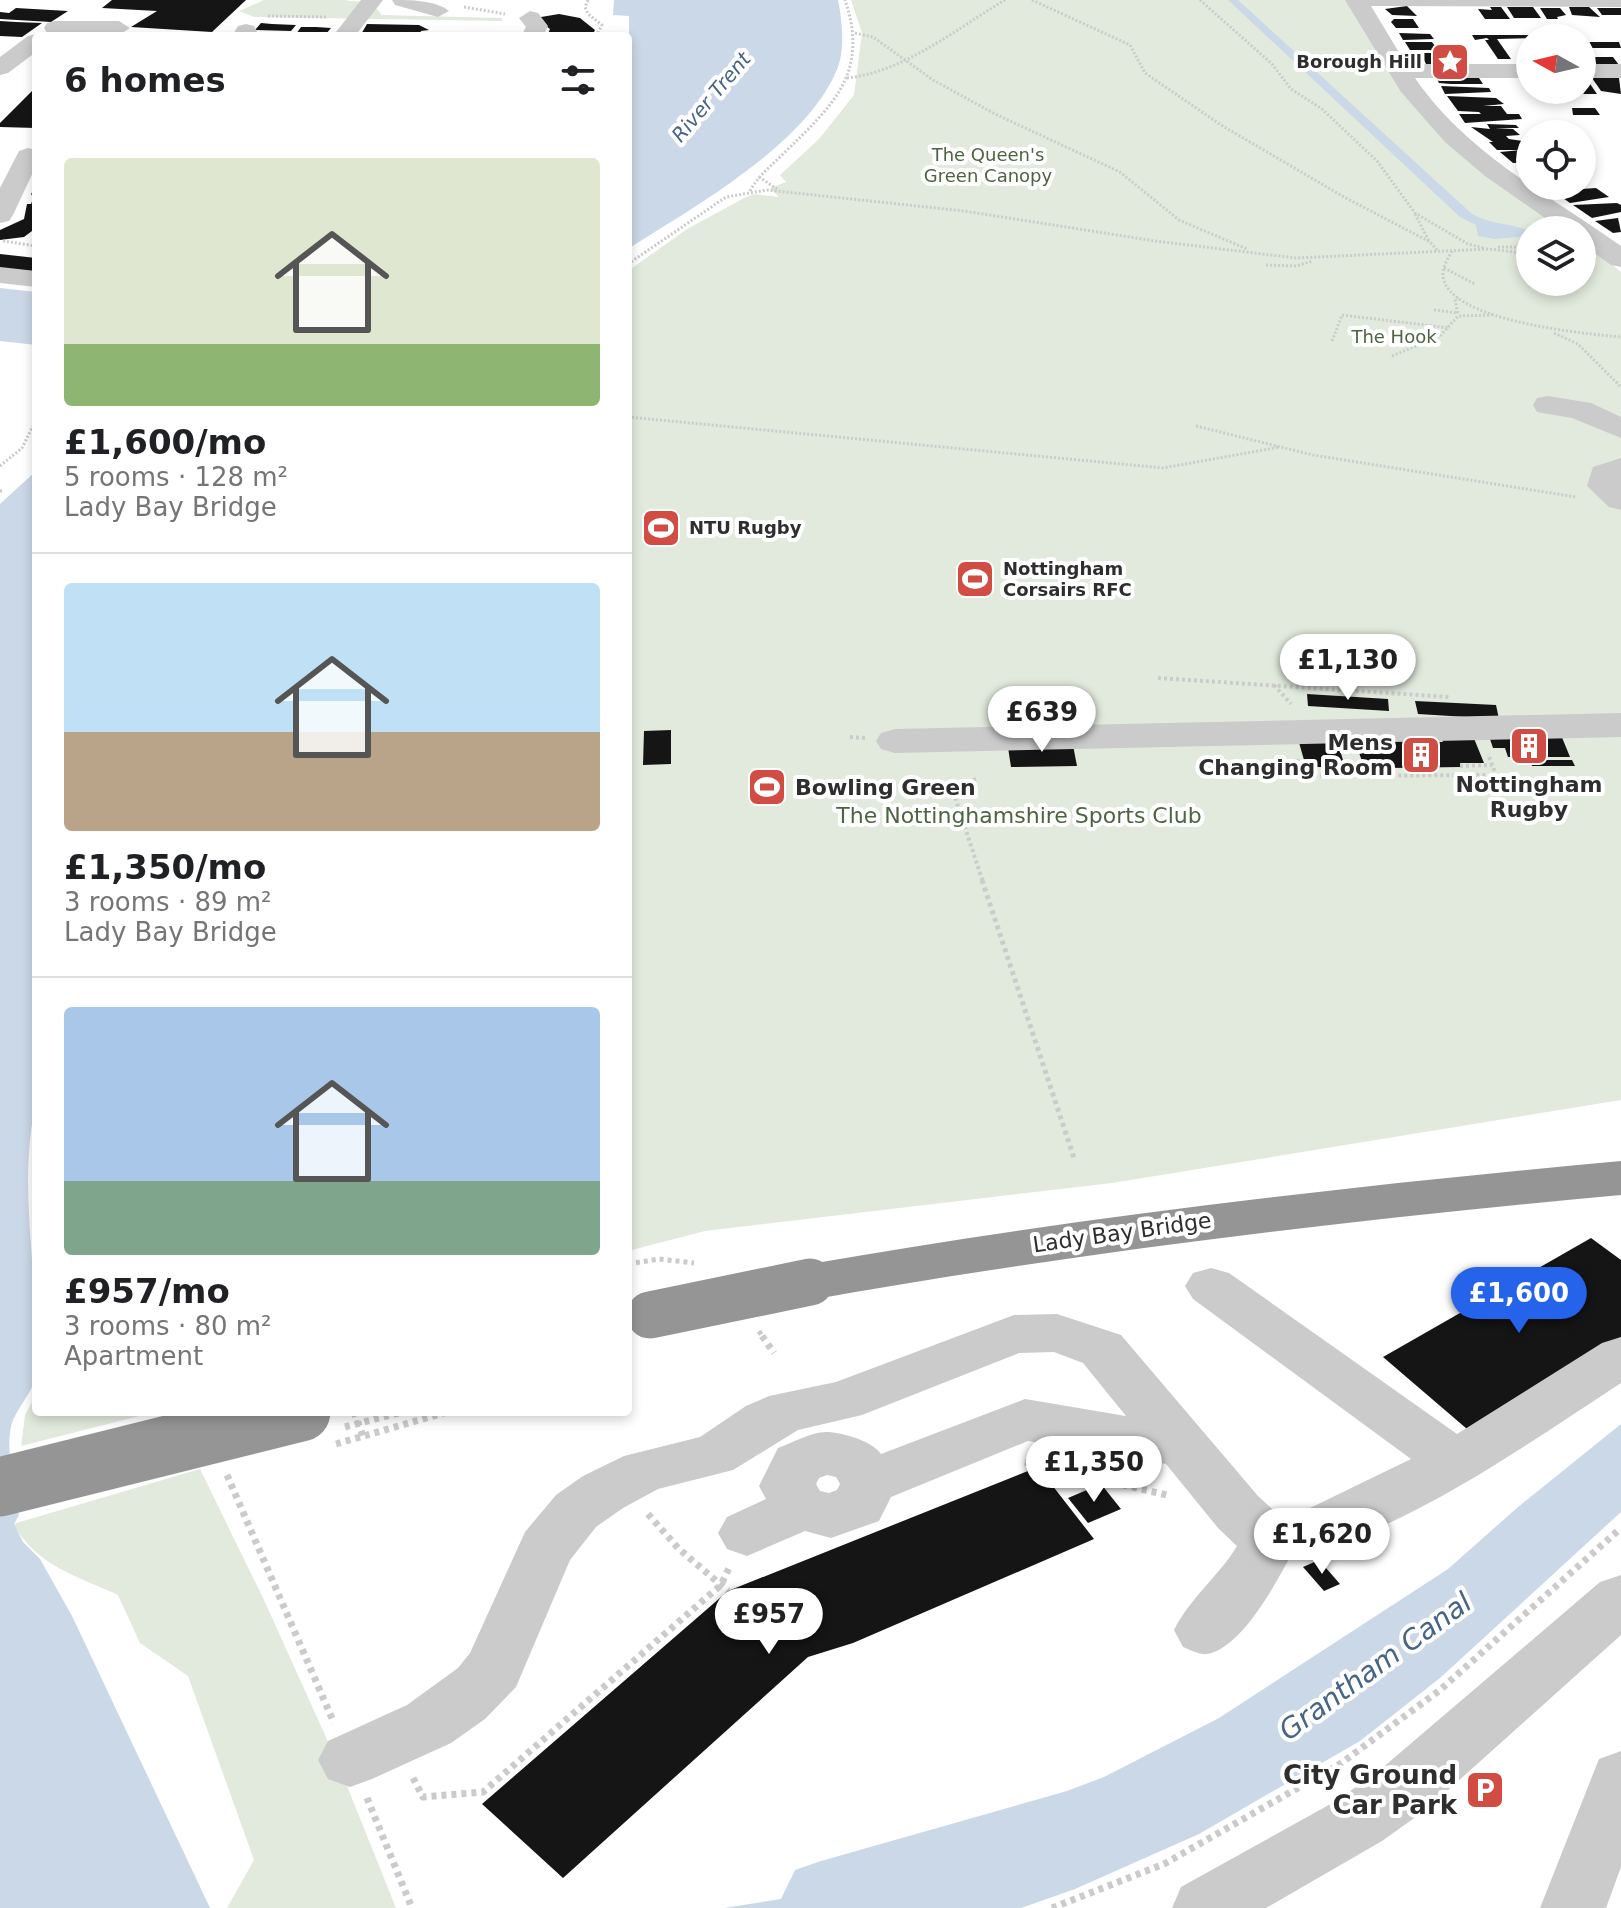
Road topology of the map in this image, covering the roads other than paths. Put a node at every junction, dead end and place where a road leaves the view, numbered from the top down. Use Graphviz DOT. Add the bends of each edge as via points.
graph roads {
  1 [pos="372,0"];
  2 [pos="403,0"];
  3 [pos="1356,0"];
  4 [pos="1452,0"];
  5 [pos="1621,1"];
  6 [pos="438,11"];
  7 [pos="340,26"];
  8 [pos="119,28"];
  9 [pos="67,32"];
  10 [pos="32,40"];
  11 [pos="32,47"];
  12 [pos="0,49"];
  13 [pos="0,68"];
  14 [pos="1399,71"];
  15 [pos="1516,71"];
  16 [pos="1596,71"];
  17 [pos="1621,71"];
  18 [pos="32,156"];
  19 [pos="0,157"];
  20 [pos="0,215"];
  21 [pos="1560,216"];
  22 [pos="1596,240"];
  23 [pos="1618,254"];
  24 [pos="0,275"];
  25 [pos="32,279"];
  26 [pos="1548,405"];
  27 [pos="1621,429"];
  28 [pos="1621,725"];
  29 [pos="895,741"];
  30 [pos="1621,1178"];
  31 [pos="1211,1286"];
  32 [pos="639,1318"];
  33 [pos="1621,1357"];
  34 [pos="285,1416"];
  35 [pos="1183,1446"];
  36 [pos="1456,1462"];
  37 [pos="0,1487"];
  38 [pos="1254,1527"];
  39 [pos="747,1533"];
  40 [pos="1621,1599"];
  41 [pos="1204,1630"];
  42 [pos="372,1751"];
  43 [pos="1621,1779"];
  44 [pos="1205,1908"];
  45 [pos="1573,1908"];
  1 -- 7 [label="street"];
  2 -- 6 [label="street"];
  3 -- 4 [label="street"];
  3 -- 14 [label="street"];
  4 -- 5 [label="street"];
  8 -- 9 [label="street"];
  10 -- 12 [label="street"];
  11 -- 13 [label="street"];
  14 -- 15 [label="street"];
  14 -- 21 [label="street" via="1470,151"];
  16 -- 17 [label="street"];
  18 -- 19 [label="street"];
  18 -- 20 [label="street"];
  22 -- 23 [label="street"];
  24 -- 25 [label="street"];
  26 -- 27 [label="street" via="1580,410"];
  28 -- 29 [label="street" via="1468,712 1288,731"];
  30 -- 32 [label="highway, Lady Bay Bridge, bridge" via="1112,1231 810,1282"];
  31 -- 36 [label="street"];
  33 -- 36 [label="street"];
  34 -- 37 [label="highway, bridge"];
  35 -- 38 [label="street"];
  35 -- 39 [label="street" via="1025,1420 869,1482 855,1461 826,1453 798,1463 787,1486 801,1508"];
  35 -- 42 [label="street" via="1102,1349 1057,1333 1014,1334 843,1401 788,1411 713,1455 644,1471 576,1511 546,1548 483,1685 428,1727"];
  36 -- 38 [label="street" via="1321,1529"];
  38 -- 41 [label="street" via="1236,1595"];
  40 -- 44 [label="street" via="1404,1789 1359,1821"];
  43 -- 45 [label="street"];
}
